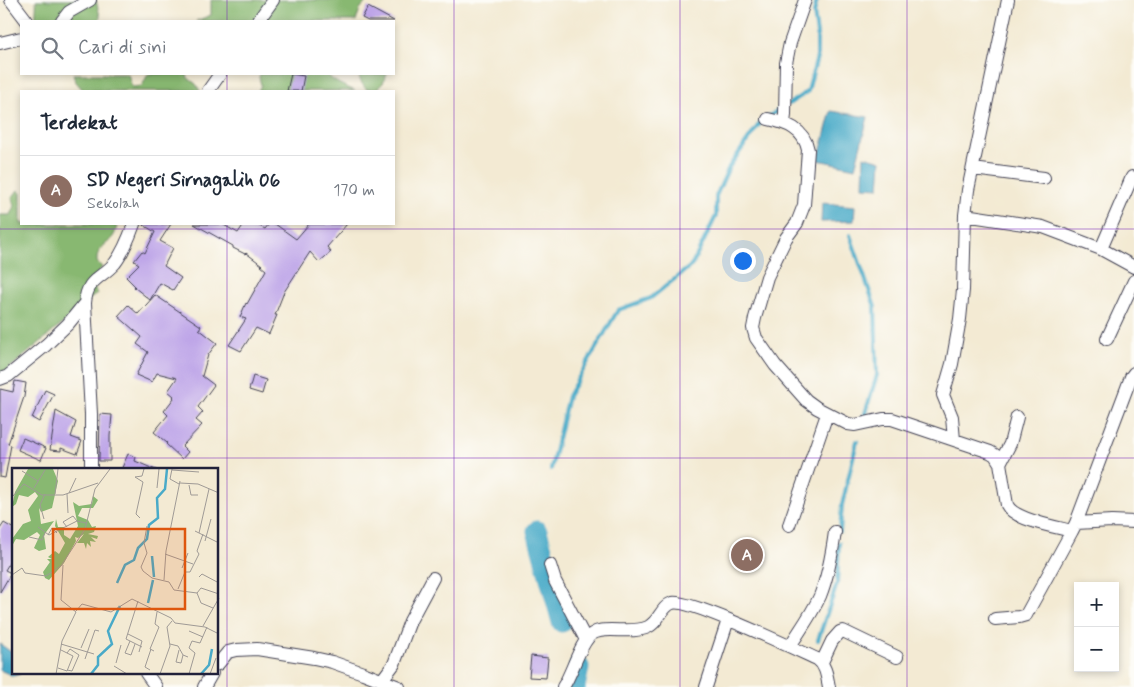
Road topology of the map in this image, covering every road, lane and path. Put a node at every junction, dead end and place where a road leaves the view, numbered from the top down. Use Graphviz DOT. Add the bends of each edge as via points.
graph roads {
  1 [pos="12,0"];
  2 [pos="90,0"];
  3 [pos="273,0"];
  4 [pos="805,0"];
  5 [pos="1008,0"];
  6 [pos="25,20"];
  7 [pos="63,20"];
  8 [pos="259,20"];
  9 [pos="20,38"];
  10 [pos="0,43"];
  11 [pos="219,75"];
  12 [pos="209,90"];
  13 [pos="768,119"];
  14 [pos="784,119"];
  15 [pos="973,169"];
  16 [pos="1132,177"];
  17 [pos="1044,178"];
  18 [pos="965,215"];
  19 [pos="134,225"];
  20 [pos="1101,249"];
  21 [pos="1134,267"];
  22 [pos="1134,281"];
  23 [pos="85,303"];
  24 [pos="1107,339"];
  25 [pos="1134,373"];
  26 [pos="0,380"];
  27 [pos="827,414"];
  28 [pos="1017,417"];
  29 [pos="954,440"];
  30 [pos="1000,463"];
  31 [pos="91,468"];
  32 [pos="1134,522"];
  33 [pos="789,525"];
  34 [pos="1074,527"];
  35 [pos="835,532"];
  36 [pos="550,565"];
  37 [pos="433,578"];
  38 [pos="995,619"];
  39 [pos="728,620"];
  40 [pos="586,640"];
  41 [pos="790,646"];
  42 [pos="897,657"];
  43 [pos="822,662"];
  44 [pos="219,663"];
  45 [pos="147,674"];
  46 [pos="211,674"];
  47 [pos="382,680"];
  48 [pos="156,687"];
  49 [pos="204,687"];
  50 [pos="399,687"];
  51 [pos="563,687"];
  52 [pos="706,687"];
  53 [pos="829,687"];
  1 -- 6 [label="street"];
  2 -- 7 [label="street" via="69,12"];
  3 -- 8 [label="street"];
  4 -- 14 [label="street" via="786,63"];
  5 -- 15 [label="street"];
  9 -- 10 [label="street"];
  11 -- 12 [label="street"];
  13 -- 14 [label="street"];
  14 -- 27 [label="street" via="807,142 804,205 767,277 753,328 756,338 775,365 806,400"];
  15 -- 17 [label="street"];
  15 -- 18 [label="street"];
  16 -- 20 [label="street"];
  18 -- 20 [label="street" via="1043,227"];
  18 -- 29 [label="street" via="960,319 943,395 952,417"];
  19 -- 23 [label="street" via="114,264 87,290"];
  20 -- 21 [label="street"];
  22 -- 24 [label="street"];
  23 -- 26 [label="street" via="46,345"];
  23 -- 31 [label="street"];
  25 -- 34 [label="street"];
  27 -- 29 [label="street" via="855,425 892,419"];
  27 -- 33 [label="street"];
  28 -- 30 [label="street" via="1010,444"];
  29 -- 30 [label="street" via="990,452"];
  30 -- 34 [label="street" via="1006,504 1012,512 1038,523"];
  32 -- 34 [label="street" via="1112,521"];
  34 -- 38 [label="street" via="1026,615"];
  35 -- 41 [label="street" via="820,596"];
  36 -- 40 [label="street"];
  37 -- 47 [label="street" via="410,620 394,664"];
  39 -- 40 [label="street" via="688,605 673,603 650,626 633,630 600,630"];
  39 -- 41 [label="street"];
  39 -- 52 [label="street"];
  40 -- 51 [label="street"];
  41 -- 43 [label="street"];
  42 -- 43 [label="street" via="844,631 832,641"];
  43 -- 53 [label="street"];
  44 -- 47 [label="street" via="228,652 257,649 332,662"];
  45 -- 48 [label="street"];
  46 -- 49 [label="street"];
  47 -- 50 [label="street"];
}
